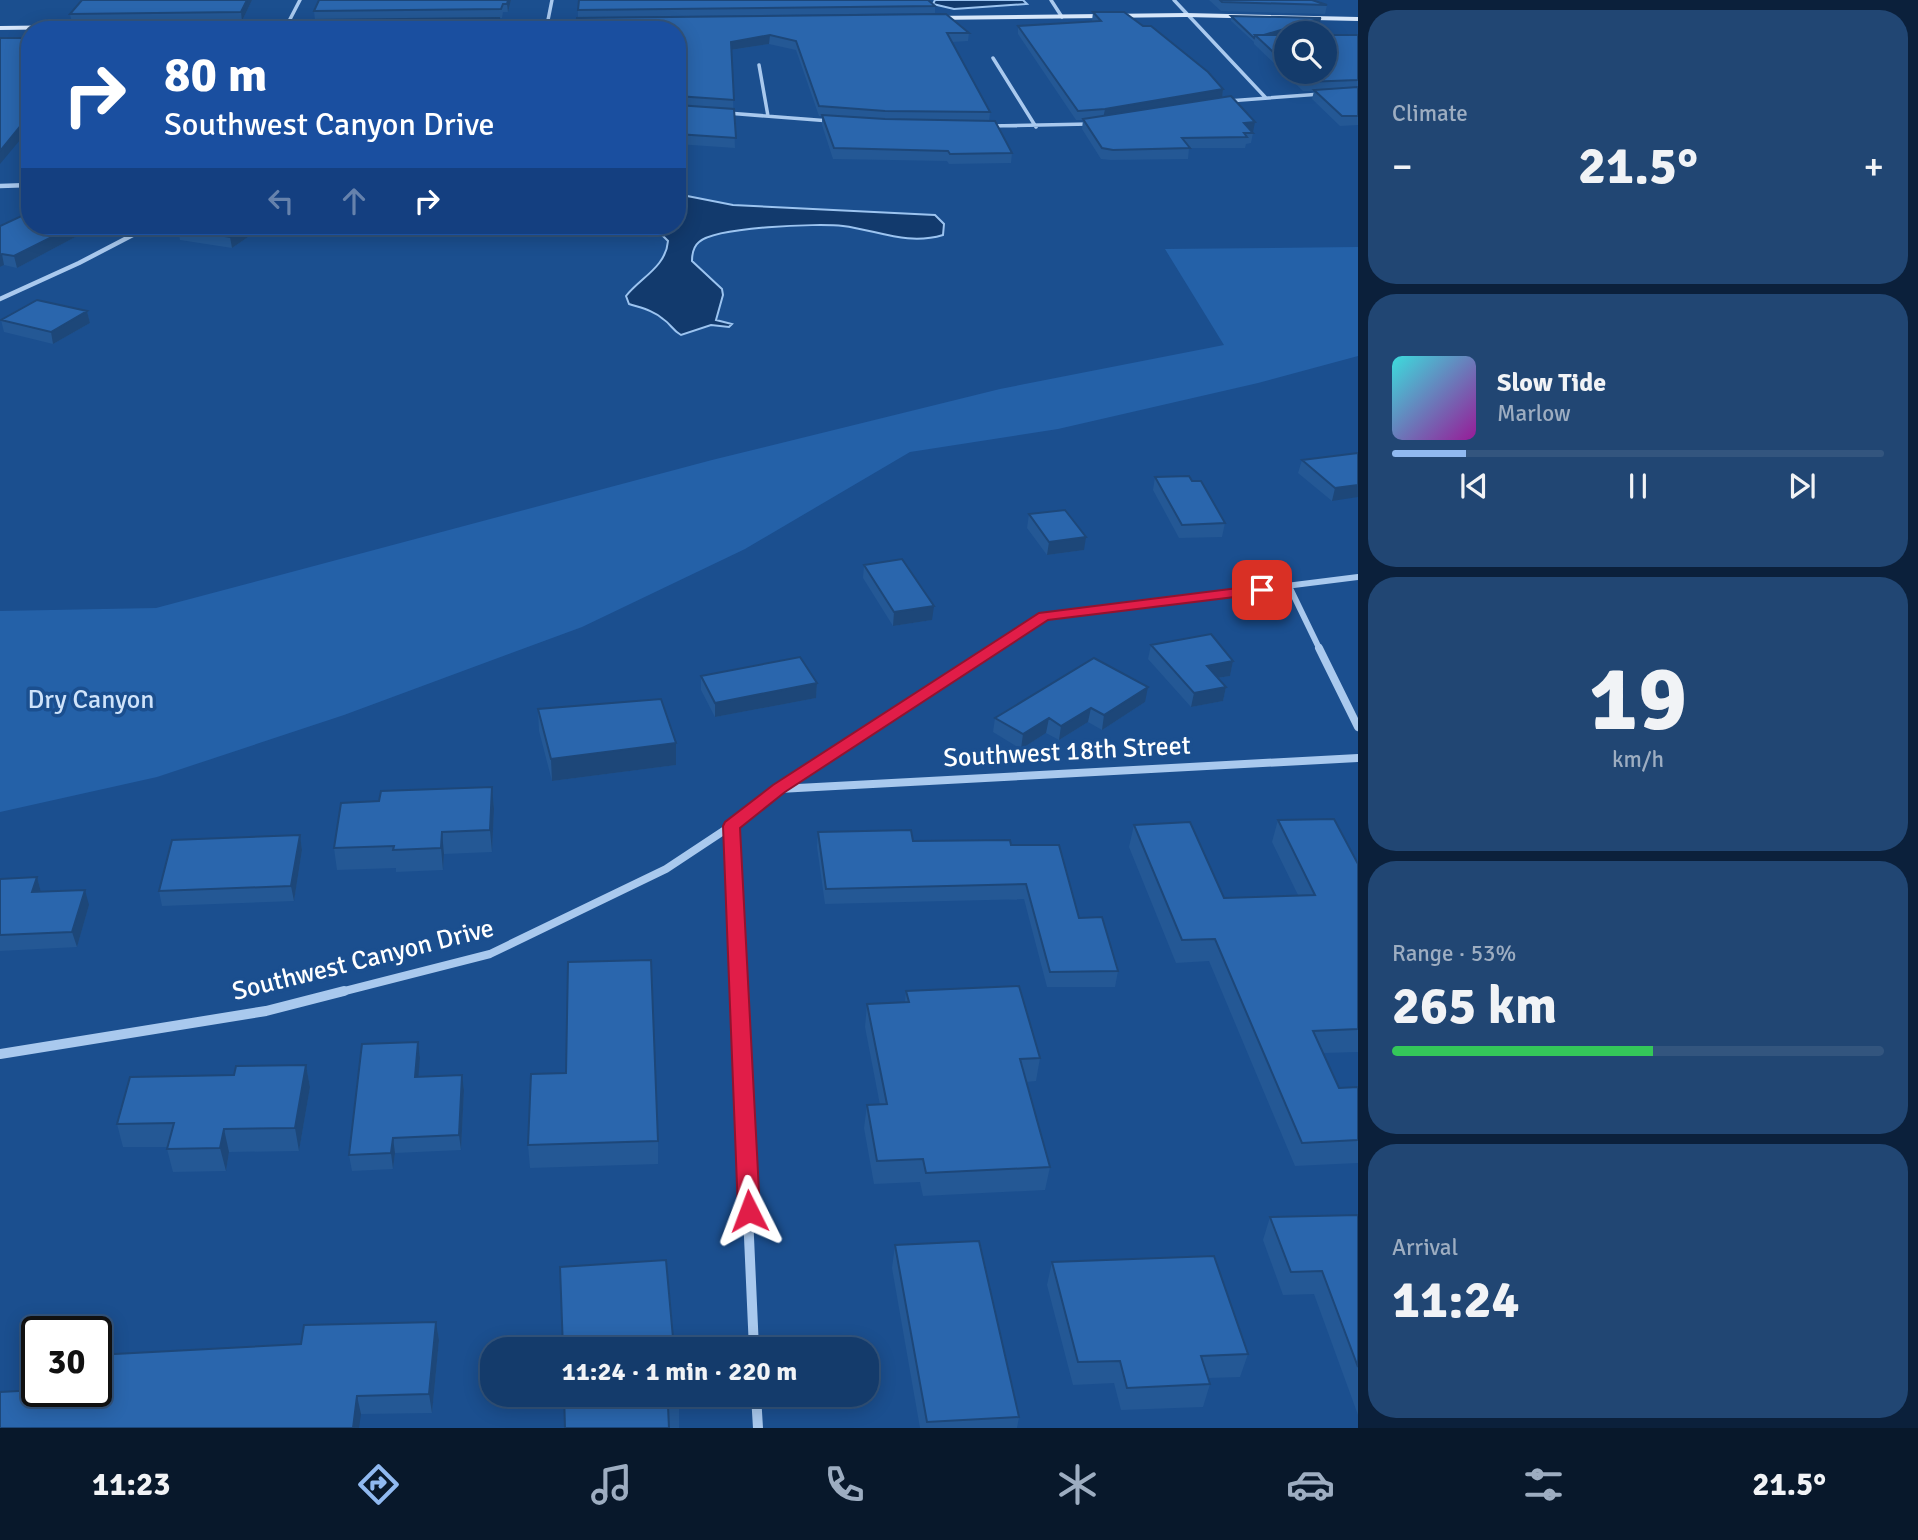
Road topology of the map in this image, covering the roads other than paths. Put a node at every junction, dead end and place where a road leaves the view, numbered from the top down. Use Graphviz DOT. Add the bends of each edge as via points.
graph roads {
  1 [pos="300,0"];
  2 [pos="552,0"];
  3 [pos="1051,0"];
  4 [pos="1174,0"];
  5 [pos="1186,15"];
  6 [pos="1062,17"];
  7 [pos="923,18"];
  8 [pos="1358,19"];
  9 [pos="290,21"];
  10 [pos="548,21"];
  11 [pos="0,28"];
  12 [pos="21,28"];
  13 [pos="993,58"];
  14 [pos="759,65"];
  15 [pos="1331,93"];
  16 [pos="1265,97"];
  17 [pos="1224,102"];
  18 [pos="716,112"];
  19 [pos="768,116"];
  20 [pos="834,122"];
  21 [pos="1102,123"];
  22 [pos="982,126"];
  23 [pos="1036,127"];
  24 [pos="0,186"];
  25 [pos="21,186"];
  26 [pos="133,235"];
  27 [pos="0,299"];
  28 [pos="1358,577"];
  29 [pos="1289,586"];
  30 [pos="1358,727"];
  31 [pos="1358,758"];
  32 [pos="779,789"];
  33 [pos="731,826"];
  34 [pos="0,1054"];
  35 [pos="753,1337"];
  36 [pos="757,1407"];
  37 [pos="758,1428"];
  1 -- 9 [label="street"];
  2 -- 10 [label="street"];
  3 -- 6 [label="street"];
  4 -- 5 [label="street"];
  5 -- 6 [label="street"];
  5 -- 8 [label="street"];
  5 -- 16 [label="street"];
  6 -- 7 [label="street"];
  11 -- 12 [label="street"];
  13 -- 23 [label="street"];
  14 -- 19 [label="street"];
  15 -- 16 [label="street"];
  16 -- 17 [label="street"];
  18 -- 19 [label="street"];
  19 -- 20 [label="street"];
  21 -- 23 [label="street"];
  22 -- 23 [label="street"];
  24 -- 25 [label="street"];
  26 -- 27 [label="street"];
  28 -- 29 [label="street, Southwest Canyon Drive"];
  29 -- 30 [label="street"];
  29 -- 32 [label="street, Southwest Canyon Drive" via="1044,616"];
  31 -- 32 [label="street, Southwest 18th Street"];
  32 -- 33 [label="street, Southwest Canyon Drive"];
  33 -- 34 [label="street, Southwest Canyon Drive" via="666,869 490,954 266,1011"];
  33 -- 35 [label="street"];
  36 -- 37 [label="street"];
}
